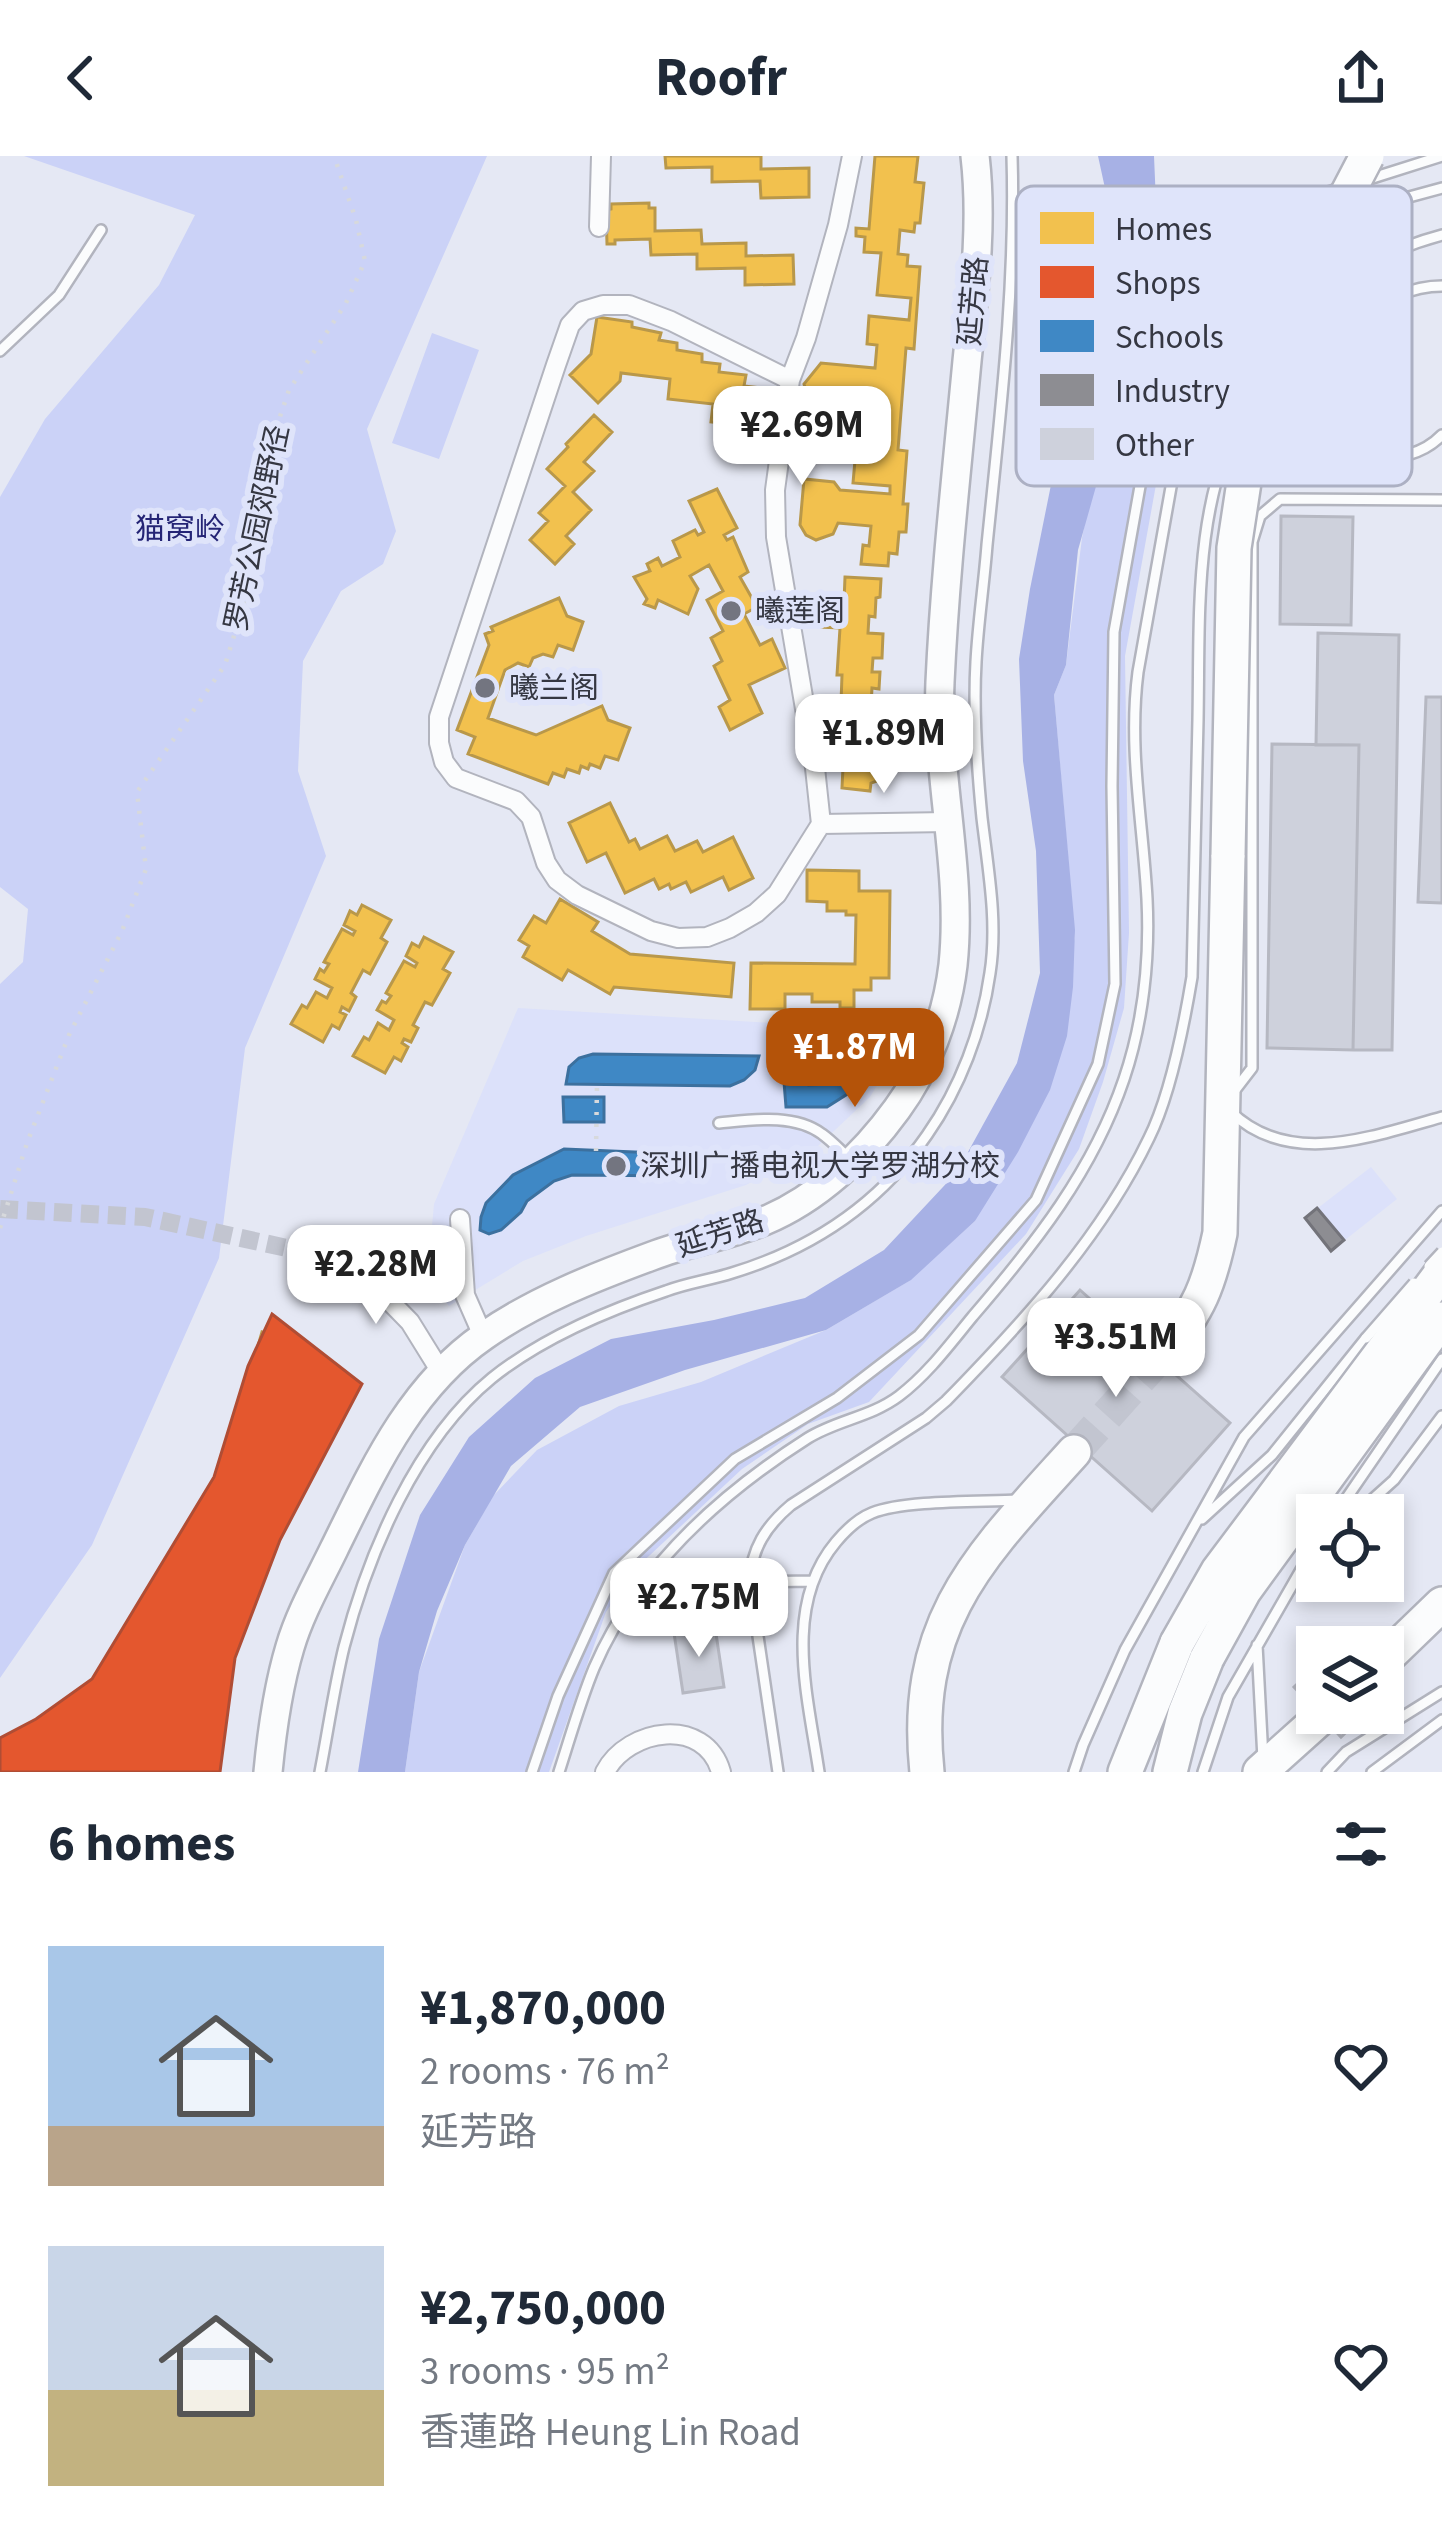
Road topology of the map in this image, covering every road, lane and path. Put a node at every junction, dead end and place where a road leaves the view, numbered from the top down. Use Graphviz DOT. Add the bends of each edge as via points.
graph roads {
  1 [pos="334,156"];
  2 [pos="601,156"];
  3 [pos="852,156"];
  4 [pos="975,156"];
  5 [pos="1012,156"];
  6 [pos="1366,156"];
  7 [pos="1442,156"];
  8 [pos="1347,186"];
  9 [pos="1351,186"];
  10 [pos="1442,188"];
  11 [pos="1412,196"];
  12 [pos="599,227"];
  13 [pos="101,230"];
  14 [pos="1442,235"];
  15 [pos="1412,245"];
  16 [pos="1442,286"];
  17 [pos="1412,290"];
  18 [pos="0,352"];
  19 [pos="790,380"];
  20 [pos="1442,435"];
  21 [pos="1412,454"];
  22 [pos="1141,486"];
  23 [pos="1172,486"];
  24 [pos="1215,486"];
  25 [pos="1244,486"];
  26 [pos="1442,500"];
  27 [pos="948,821"];
  28 [pos="821,824"];
  29 [pos="597,1084"];
  30 [pos="1223,1104"];
  31 [pos="1442,1117"];
  32 [pos="719,1123"];
  33 [pos="596,1150"];
  34 [pos="853,1162"];
  35 [pos="1442,1210"];
  36 [pos="460,1219"];
  37 [pos="1442,1222"];
  38 [pos="0,1228"];
  39 [pos="1424,1230"];
  40 [pos="1442,1252"];
  41 [pos="328,1262"];
  42 [pos="1442,1272"];
  43 [pos="1442,1318"];
  44 [pos="483,1336"];
  45 [pos="1165,1351"];
  46 [pos="1442,1359"];
  47 [pos="441,1372"];
  48 [pos="1442,1415"];
  49 [pos="1074,1452"];
  50 [pos="1349,1494"];
  51 [pos="1378,1494"];
  52 [pos="1031,1499"];
  53 [pos="1193,1526"];
  54 [pos="1296,1574"];
  55 [pos="813,1581"];
  56 [pos="750,1582"];
  57 [pos="1442,1604"];
  58 [pos="1404,1641"];
  59 [pos="1257,1645"];
  60 [pos="1192,1650"];
  61 [pos="1442,1692"];
  62 [pos="1442,1720"];
  63 [pos="1303,1734"];
  64 [pos="1262,1771"];
  65 [pos="268,1772"];
  66 [pos="320,1772"];
  67 [pos="532,1772"];
  68 [pos="559,1772"];
  69 [pos="605,1772"];
  70 [pos="721,1772"];
  71 [pos="778,1772"];
  72 [pos="819,1772"];
  73 [pos="927,1772"];
  74 [pos="1075,1772"];
  75 [pos="1125,1772"];
  76 [pos="1169,1772"];
  77 [pos="1203,1772"];
  78 [pos="1327,1772"];
  79 [pos="1372,1772"];
  1 -- 38 [label="path, 罗芳公园郊野径" via="365,261 289,390 268,448 250,584 225,665 136,792 146,868 70,1035"];
  2 -- 12 [label="street"];
  3 -- 19 [label="street"];
  4 -- 27 [label="main road, 延芳路" via="978,249 940,679"];
  5 -- 66 [label="lane" via="1012,274 976,663 991,970 965,1064 906,1163 843,1221 771,1260 669,1289 541,1345 458,1410 407,1484 371,1564 342,1654"];
  6 -- 9 [label="highway, bridge"];
  7 -- 8 [label="lane"];
  10 -- 11 [label="lane"];
  13 -- 18 [label="lane" via="59,295"];
  14 -- 15 [label="lane"];
  16 -- 17 [label="lane"];
  19 -- 28 [label="street" via="776,537"];
  19 -- 28 [label="street" via="629,305 583,311 556,365 439,717 439,742 456,778 515,801 531,817 557,880 651,932 678,938 707,937 756,913"];
  20 -- 21 [label="lane"];
  22 -- 67 [label="lane" via="1114,632 1115,984 1098,1064 1036,1200 919,1335 837,1398 735,1459 614,1573"];
  23 -- 68 [label="lane" via="1133,721 1148,935 1141,1006 1112,1110 1031,1248 914,1384 803,1442 700,1521 653,1572 594,1669"];
  24 -- 56 [label="lane" via="1202,542 1192,976 1151,1136 1081,1250 963,1384 926,1418 777,1517 758,1544"];
  25 -- 30 [label="highway, bridge" via="1234,548"];
  26 -- 30 [label="lane" via="1280,499 1259,516 1252,542 1252,1068"];
  27 -- 28 [label="street"];
  27 -- 34 [label="main road, 延芳路" via="956,922 942,1019 922,1070"];
  29 -- 33 [label="path"];
  30 -- 31 [label="lane" via="1246,1126 1304,1144 1351,1142"];
  30 -- 45 [label="highway" via="1213,1266 1187,1325"];
  32 -- 34 [label="lane" via="797,1123 820,1131"];
  34 -- 44 [label="main road, 延芳路" via="766,1220 600,1276"];
  35 -- 39 [label="lane"];
  36 -- 44 [label="street" via="465,1295"];
  37 -- 39 [label="lane"];
  39 -- 53 [label="lane" via="1244,1437"];
  40 -- 53 [label="lane, bridge" via="1272,1455"];
  41 -- 47 [label="street" via="369,1280 410,1322"];
  42 -- 60 [label="highway, bridge" via="1218,1571"];
  43 -- 60 [label="highway, bridge" via="1244,1591"];
  44 -- 47 [label="main road, 延芳路"];
  46 -- 50 [label="lane"];
  47 -- 65 [label="main road, 延芳路" via="383,1451 291,1644"];
  48 -- 51 [label="lane"];
  49 -- 52 [label="highway"];
  52 -- 55 [label="lane" via="869,1514 832,1547"];
  52 -- 73 [label="highway" via="978,1563 943,1624 926,1684"];
  53 -- 74 [label="lane" via="1125,1650"];
  54 -- 59 [label="lane"];
  55 -- 56 [label="lane"];
  55 -- 72 [label="lane" via="802,1656"];
  56 -- 71 [label="lane"];
  57 -- 58 [label="highway"];
  59 -- 64 [label="lane"];
  59 -- 77 [label="lane" via="1228,1697"];
  60 -- 75 [label="highway"];
  60 -- 76 [label="highway"];
  61 -- 78 [label="lane"];
  62 -- 79 [label="lane"];
  63 -- 64 [label="highway"];
  69 -- 70 [label="street" via="633,1742 679,1736 709,1747"];
}
